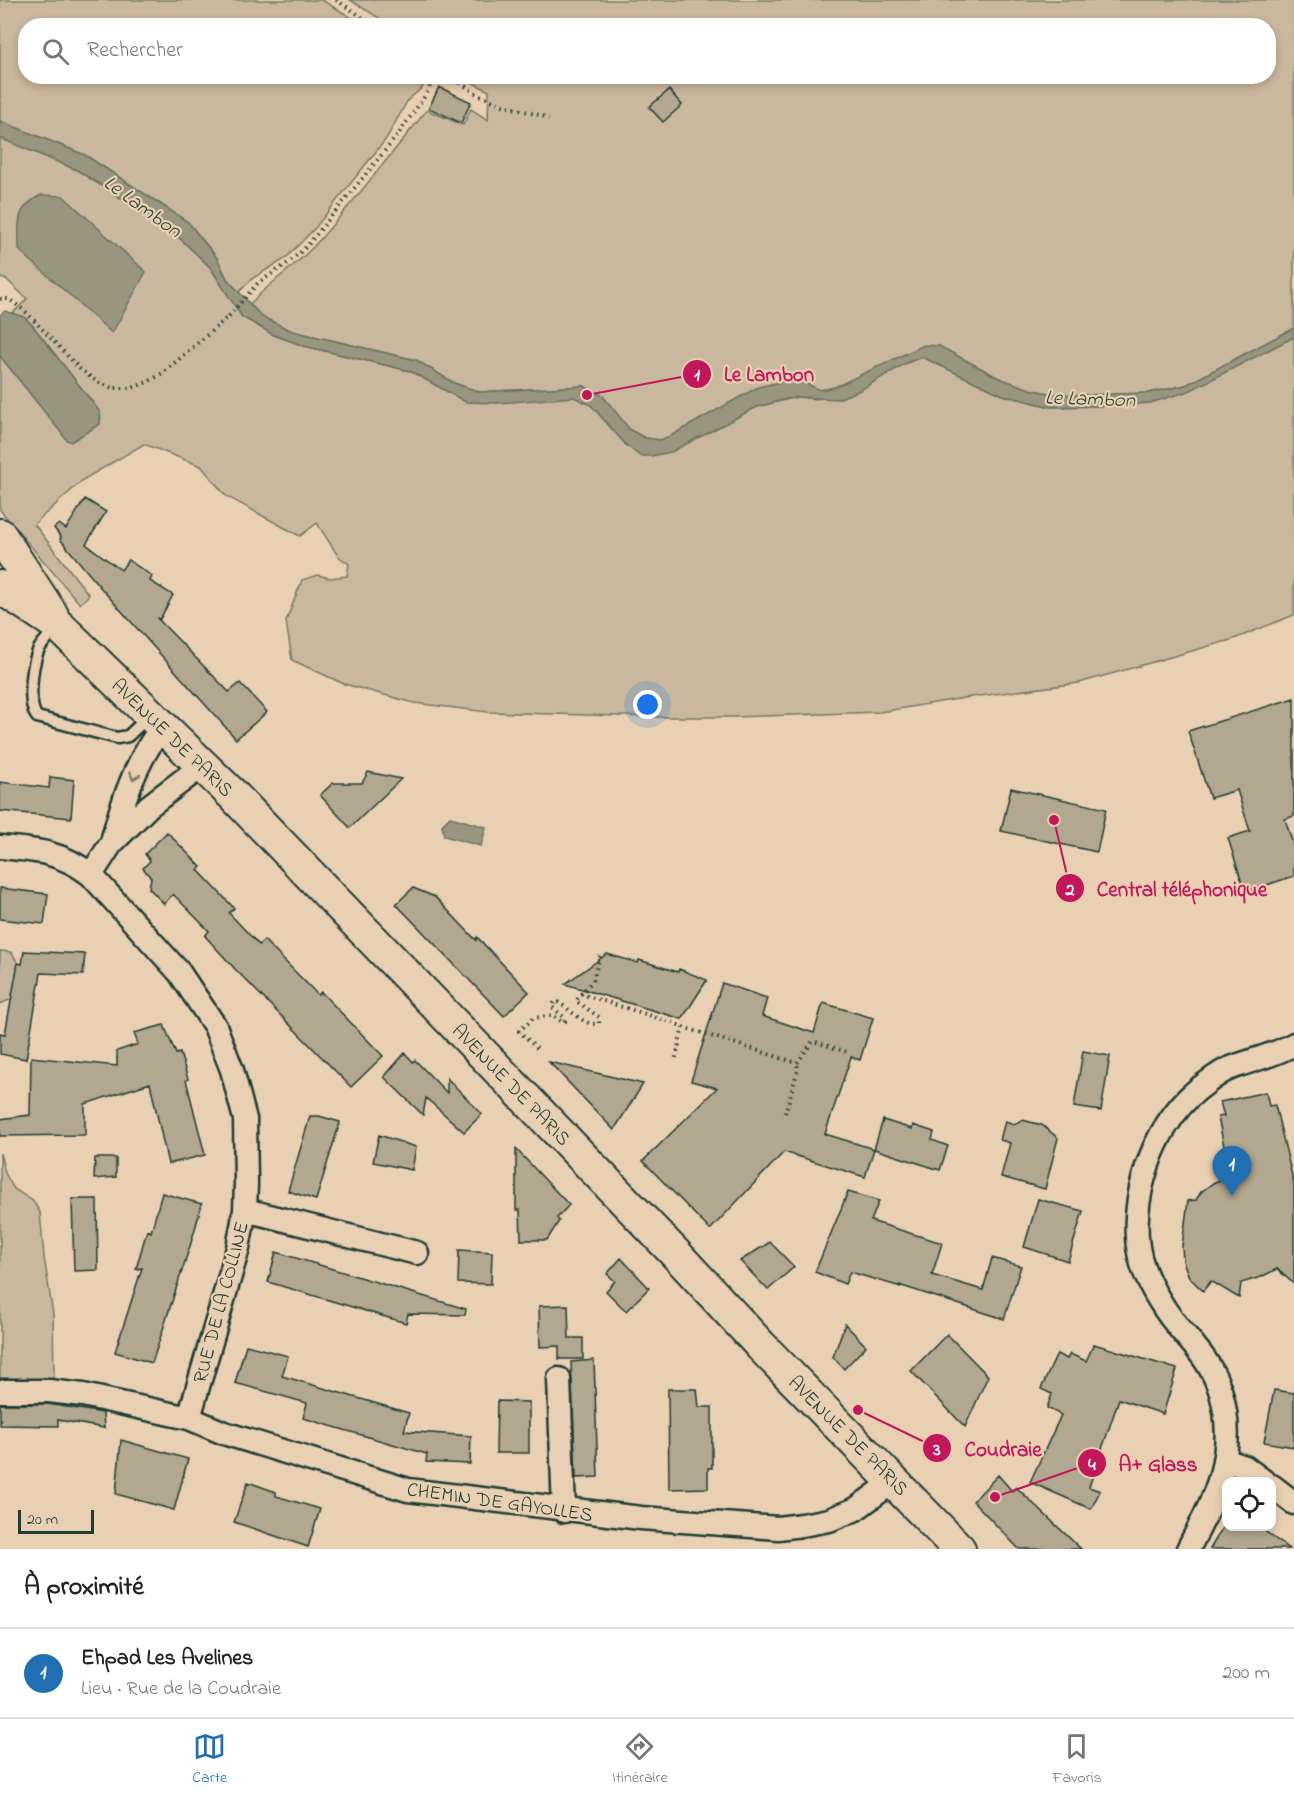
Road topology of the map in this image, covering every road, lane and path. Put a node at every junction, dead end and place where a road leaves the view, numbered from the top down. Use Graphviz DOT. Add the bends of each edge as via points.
graph roads {
  1 [pos="336,0"];
  2 [pos="364,18"];
  3 [pos="430,84"];
  4 [pos="464,84"];
  5 [pos="549,118"];
  6 [pos="0,299"];
  7 [pos="0,535"];
  8 [pos="0,587"];
  9 [pos="59,626"];
  10 [pos="157,720"];
  11 [pos="202,765"];
  12 [pos="111,844"];
  13 [pos="0,847"];
  14 [pos="91,875"];
  15 [pos="601,953"];
  16 [pos="580,995"];
  17 [pos="683,1027"];
  18 [pos="1294,1044"];
  19 [pos="537,1048"];
  20 [pos="847,1052"];
  21 [pos="675,1061"];
  22 [pos="797,1063"];
  23 [pos="785,1113"];
  24 [pos="245,1210"];
  25 [pos="417,1253"];
  26 [pos="559,1379"];
  27 [pos="0,1390"];
  28 [pos="189,1418"];
  29 [pos="1224,1460"];
  30 [pos="1258,1477"];
  31 [pos="894,1481"];
  32 [pos="1276,1489"];
  33 [pos="1294,1503"];
  34 [pos="564,1510"];
  35 [pos="959,1549"];
  36 [pos="1188,1549"];
  1 -- 2 [label="path"];
  3 -- 6 [label="path" via="397,136 300,251 258,283 228,317 165,372 148,382 132,388 112,388 96,381 25,311 9,299"];
  4 -- 5 [label="path" via="486,97"];
  7 -- 9 [label="main road, AVENUE DE PARIS"];
  8 -- 9 [label="main road, AVENUE DE PARIS"];
  9 -- 10 [label="main road, AVENUE DE PARIS"];
  9 -- 10 [label="lane" via="37,655 30,697 37,717 123,738"];
  10 -- 11 [label="main road, AVENUE DE PARIS"];
  10 -- 12 [label="street, one-way"];
  11 -- 12 [label="street" via="155,801"];
  11 -- 31 [label="main road, AVENUE DE PARIS"];
  12 -- 14 [label="street"];
  13 -- 14 [label="street, RUE DE LA COLLINE" via="61,856"];
  14 -- 24 [label="street, RUE DE LA COLLINE" via="179,972 214,1026 245,1119"];
  15 -- 16 [label="path" via="593,980"];
  16 -- 17 [label="path"];
  16 -- 19 [label="path" via="576,1001 599,1017 599,1023 592,1025 555,1001 552,1007 565,1021 553,1015 534,1018 519,1031"];
  17 -- 21 [label="path"];
  17 -- 22 [label="path"];
  18 -- 29 [label="street" via="1225,1071 1182,1104 1150,1157 1140,1203 1140,1257 1150,1282 1161,1304 1206,1359 1221,1394"];
  20 -- 22 [label="path" via="813,1041"];
  22 -- 23 [label="path"];
  24 -- 25 [label="street"];
  24 -- 28 [label="street, RUE DE LA COLLINE" via="238,1248"];
  26 -- 34 [label="street"];
  27 -- 28 [label="street, CHEMIN DE GAYOLLES" via="82,1395"];
  28 -- 34 [label="street, CHEMIN DE GAYOLLES" via="224,1433 408,1490"];
  29 -- 30 [label="street" via="1245,1467"];
  29 -- 36 [label="street" via="1219,1484"];
  31 -- 34 [label="street, CHEMIN DE GAYOLLES" via="856,1509 829,1520 778,1528"];
  31 -- 35 [label="main road, AVENUE DE PARIS"];
  32 -- 33 [label="street"];
}
